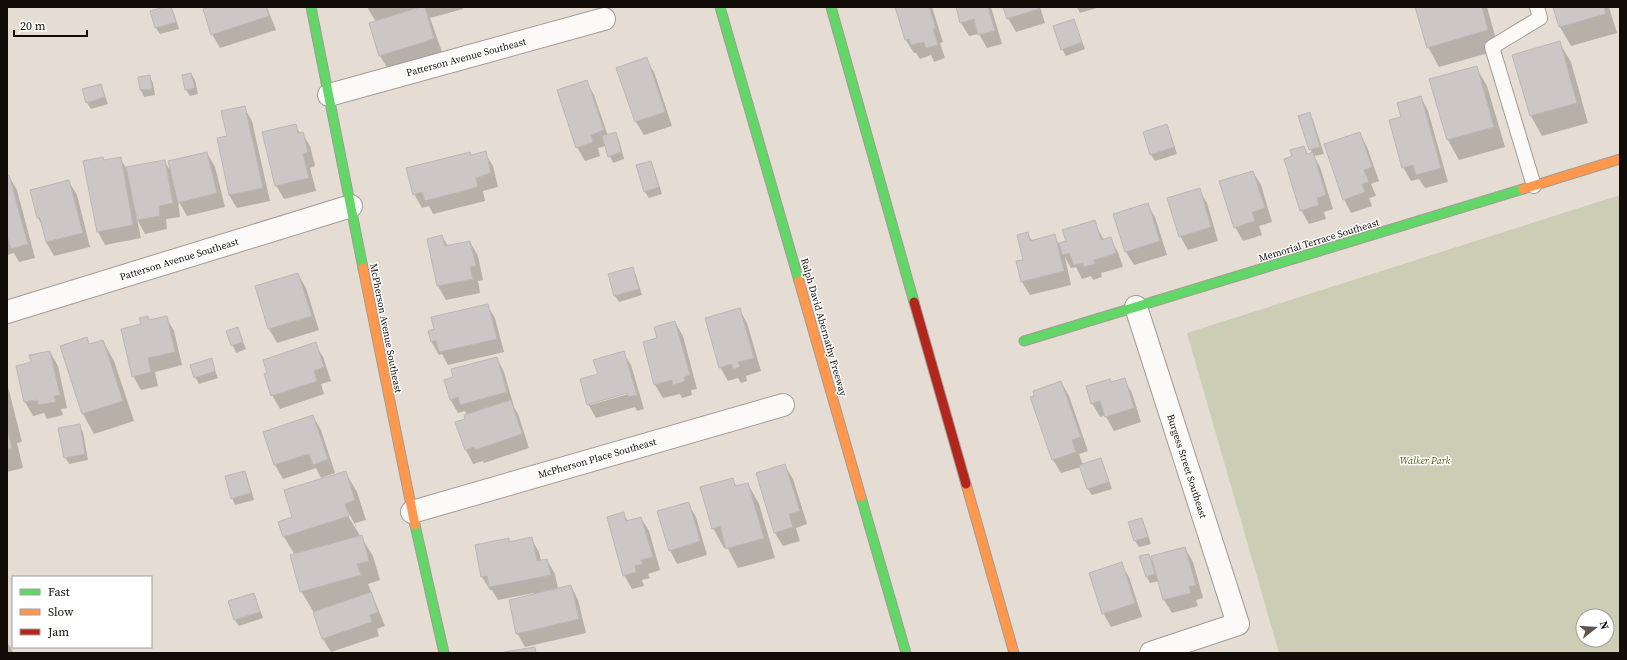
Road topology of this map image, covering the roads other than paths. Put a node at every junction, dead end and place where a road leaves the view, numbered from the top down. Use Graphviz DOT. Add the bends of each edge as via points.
graph roads {
  1 [pos="311,7"];
  2 [pos="720,7"];
  3 [pos="831,7"];
  4 [pos="1537,7"];
  5 [pos="604,20"];
  6 [pos="329,95"];
  7 [pos="1620,159"];
  8 [pos="1534,186"];
  9 [pos="351,206"];
  10 [pos="1136,307"];
  11 [pos="7,312"];
  12 [pos="1024,341"];
  13 [pos="783,405"];
  14 [pos="412,512"];
  15 [pos="444,653"];
  16 [pos="906,653"];
  17 [pos="1014,653"];
  18 [pos="1151,653"];
  1 -- 6 [label="main road, McPherson Avenue Southeast"];
  2 -- 16 [label="main road, Ralph David Abernathy Freeway"];
  3 -- 17 [label="main road"];
  4 -- 8 [label="lane" via="1540,18 1492,47"];
  5 -- 6 [label="street, Patterson Avenue Southeast"];
  6 -- 9 [label="main road, McPherson Avenue Southeast"];
  7 -- 8 [label="main road, Memorial Terrace Southeast"];
  8 -- 10 [label="main road, Memorial Terrace Southeast"];
  9 -- 11 [label="street, Patterson Avenue Southeast"];
  9 -- 14 [label="main road, McPherson Avenue Southeast"];
  10 -- 12 [label="main road, Memorial Terrace Southeast"];
  10 -- 18 [label="street, Burgess Street Southeast" via="1238,624"];
  13 -- 14 [label="street, McPherson Place Southeast"];
  14 -- 15 [label="main road, McPherson Avenue Southeast"];
}
